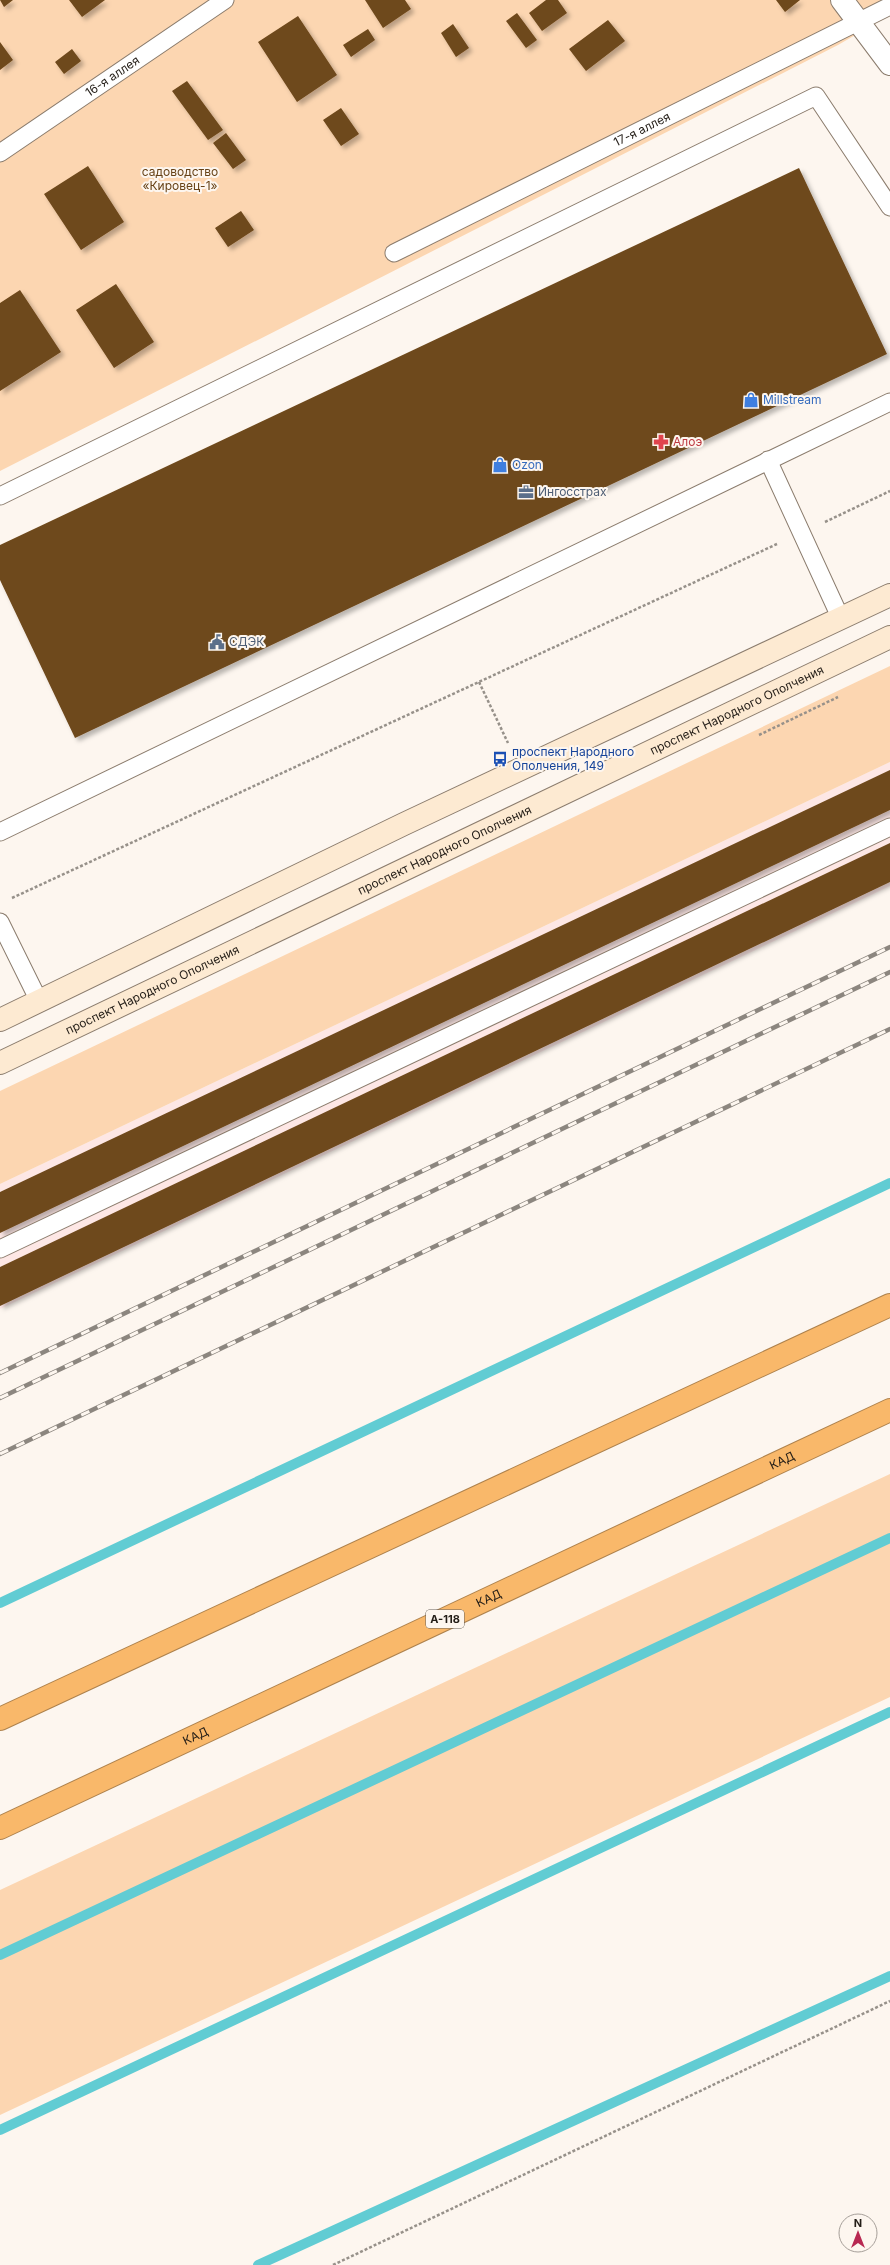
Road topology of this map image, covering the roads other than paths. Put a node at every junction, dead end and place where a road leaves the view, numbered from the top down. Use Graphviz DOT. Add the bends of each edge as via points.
graph roads {
  1 [pos="225,0"];
  2 [pos="842,0"];
  3 [pos="890,6"];
  4 [pos="859,23"];
  5 [pos="890,64"];
  6 [pos="0,154"];
  7 [pos="890,207"];
  8 [pos="394,253"];
  9 [pos="890,402"];
  10 [pos="768,460"];
  11 [pos="0,496"];
  12 [pos="890,595"];
  13 [pos="841,619"];
  14 [pos="890,637"];
  15 [pos="890,827"];
  16 [pos="0,832"];
  17 [pos="0,922"];
  18 [pos="39,1001"];
  19 [pos="0,1020"];
  20 [pos="0,1063"];
  21 [pos="0,1249"];
  22 [pos="890,1305"];
  23 [pos="890,1410"];
  24 [pos="0,1720"];
  25 [pos="0,1828"];
  1 -- 6 [label="lane, 16-я аллея"];
  2 -- 4 [label="street"];
  3 -- 4 [label="lane, 17-я аллея"];
  4 -- 5 [label="street"];
  4 -- 8 [label="lane, 17-я аллея"];
  7 -- 11 [label="lane" via="816,96"];
  9 -- 10 [label="lane"];
  10 -- 13 [label="lane"];
  10 -- 16 [label="lane"];
  12 -- 13 [label="main road"];
  13 -- 18 [label="main road" via="404,824"];
  14 -- 20 [label="main road, проспект Народного Ополчения"];
  15 -- 21 [label="lane"];
  17 -- 18 [label="lane"];
  18 -- 19 [label="main road"];
  22 -- 24 [label="highway"];
  23 -- 25 [label="highway, КАД / А-118"];
}
